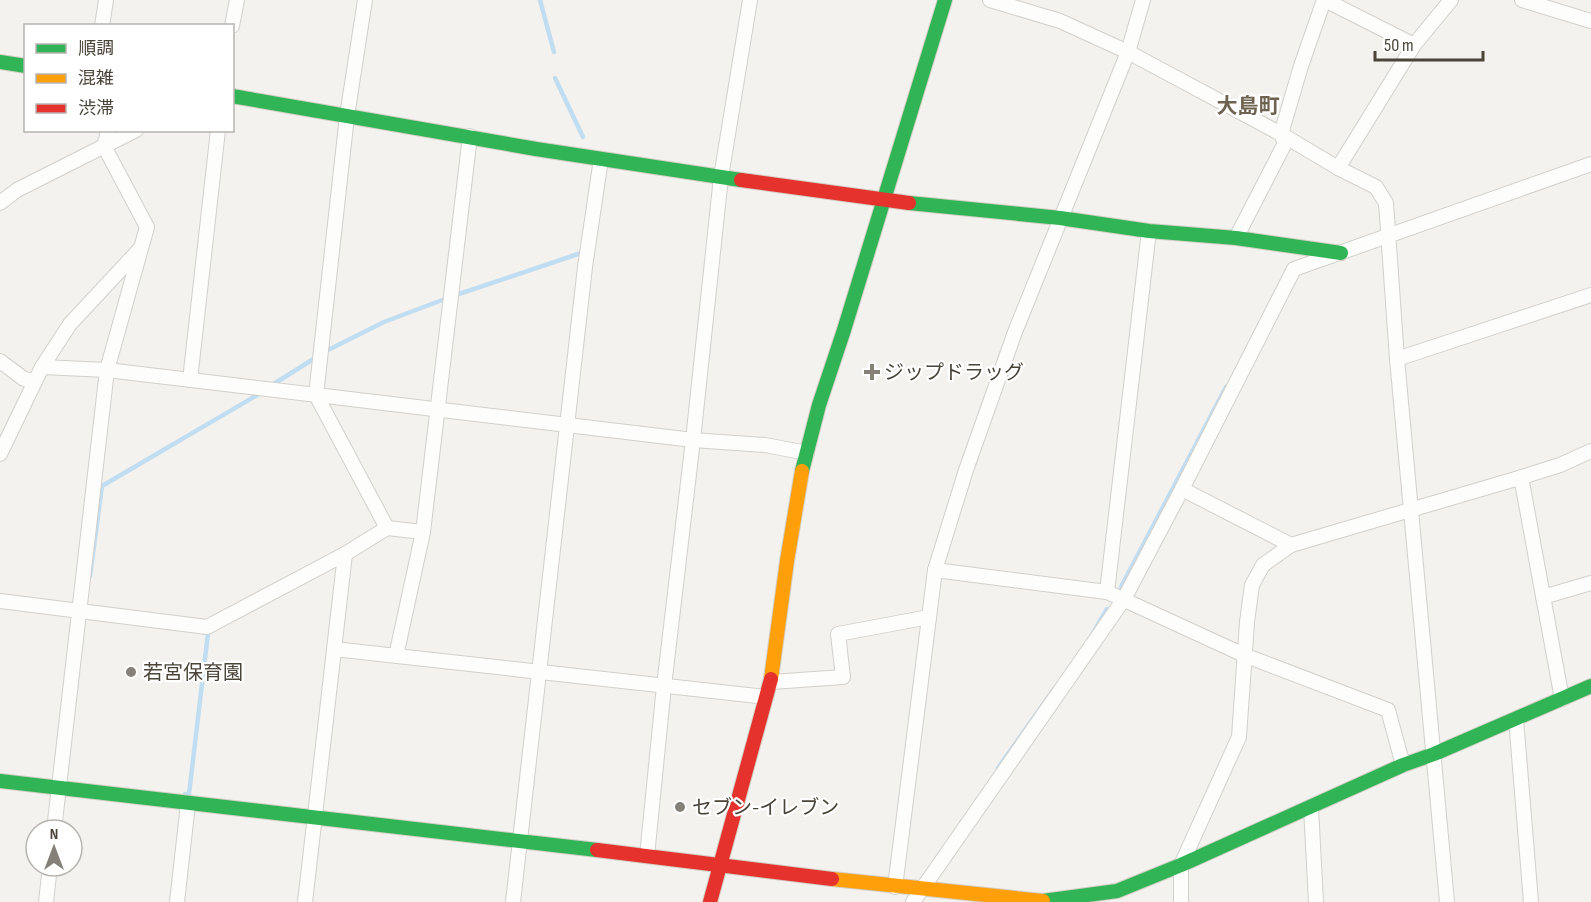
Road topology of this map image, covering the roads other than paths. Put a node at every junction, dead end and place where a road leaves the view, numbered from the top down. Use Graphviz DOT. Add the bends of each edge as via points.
graph roads {
  1 [pos="106,0"];
  2 [pos="237,0"];
  3 [pos="365,0"];
  4 [pos="750,0"];
  5 [pos="945,0"];
  6 [pos="990,0"];
  7 [pos="1143,0"];
  8 [pos="1324,0"];
  9 [pos="1451,0"];
  10 [pos="1522,0"];
  11 [pos="1591,21"];
  12 [pos="102,24"];
  13 [pos="232,24"];
  14 [pos="1414,45"];
  15 [pos="1128,52"];
  16 [pos="0,62"];
  17 [pos="24,66"];
  18 [pos="234,96"];
  19 [pos="347,116"];
  20 [pos="107,132"];
  21 [pos="132,132"];
  22 [pos="218,132"];
  23 [pos="1281,134"];
  24 [pos="470,136"];
  25 [pos="104,146"];
  26 [pos="601,159"];
  27 [pos="1591,164"];
  28 [pos="1338,168"];
  29 [pos="721,177"];
  30 [pos="884,201"];
  31 [pos="0,203"];
  32 [pos="1060,218"];
  33 [pos="1149,231"];
  34 [pos="1388,237"];
  35 [pos="1236,238"];
  36 [pos="141,247"];
  37 [pos="1341,253"];
  38 [pos="1591,295"];
  39 [pos="1397,359"];
  40 [pos="0,361"];
  41 [pos="42,367"];
  42 [pos="107,370"];
  43 [pos="189,380"];
  44 [pos="35,381"];
  45 [pos="316,395"];
  46 [pos="438,410"];
  47 [pos="567,425"];
  48 [pos="693,440"];
  49 [pos="1591,451"];
  50 [pos="807,453"];
  51 [pos="0,454"];
  52 [pos="1521,477"];
  53 [pos="1182,489"];
  54 [pos="1411,510"];
  55 [pos="387,528"];
  56 [pos="423,532"];
  57 [pos="1291,545"];
  58 [pos="345,554"];
  59 [pos="935,570"];
  60 [pos="1591,583"];
  61 [pos="1107,592"];
  62 [pos="1543,597"];
  63 [pos="1124,599"];
  64 [pos="0,601"];
  65 [pos="80,612"];
  66 [pos="929,617"];
  67 [pos="334,649"];
  68 [pos="1244,655"];
  69 [pos="396,656"];
  70 [pos="540,672"];
  71 [pos="771,682"];
  72 [pos="664,686"];
  73 [pos="1591,686"];
  74 [pos="766,697"];
  75 [pos="1562,699"];
  76 [pos="1516,719"];
  77 [pos="1434,754"];
  78 [pos="1403,765"];
  79 [pos="0,781"];
  80 [pos="60,788"];
  81 [pos="188,804"];
  82 [pos="1311,808"];
  83 [pos="56,818"];
  84 [pos="315,818"];
  85 [pos="520,841"];
  86 [pos="647,856"];
  87 [pos="720,865"];
  88 [pos="1181,865"];
  89 [pos="49,878"];
  90 [pos="895,887"];
  91 [pos="922,889"];
  92 [pos="1113,896"];
  93 [pos="46,902"];
  94 [pos="177,902"];
  95 [pos="305,902"];
  96 [pos="513,902"];
  97 [pos="710,902"];
  98 [pos="913,902"];
  99 [pos="1181,902"];
  100 [pos="1316,902"];
  101 [pos="1447,902"];
  102 [pos="1531,902"];
  1 -- 12 [label="street"];
  2 -- 13 [label="street"];
  3 -- 19 [label="street"];
  4 -- 29 [label="street"];
  5 -- 30 [label="street"];
  6 -- 15 [label="street" via="1060,21"];
  7 -- 15 [label="street"];
  8 -- 14 [label="street"];
  8 -- 23 [label="street"];
  9 -- 14 [label="street"];
  10 -- 11 [label="street"];
  14 -- 28 [label="street"];
  15 -- 23 [label="street"];
  15 -- 32 [label="street"];
  16 -- 17 [label="street"];
  18 -- 19 [label="street"];
  19 -- 24 [label="street"];
  19 -- 45 [label="street"];
  20 -- 25 [label="street"];
  21 -- 25 [label="street"];
  22 -- 43 [label="street"];
  23 -- 28 [label="street"];
  23 -- 35 [label="street" via="1285,143"];
  24 -- 26 [label="street"];
  24 -- 46 [label="street"];
  25 -- 31 [label="street" via="16,190"];
  25 -- 36 [label="street" via="147,227"];
  26 -- 29 [label="street"];
  26 -- 47 [label="street"];
  27 -- 34 [label="street"];
  28 -- 34 [label="street" via="1376,187 1386,203"];
  29 -- 30 [label="street"];
  29 -- 48 [label="street"];
  30 -- 32 [label="street"];
  30 -- 50 [label="street"];
  32 -- 33 [label="street"];
  32 -- 59 [label="street" via="1015,332"];
  33 -- 35 [label="street"];
  33 -- 61 [label="street"];
  34 -- 37 [label="street"];
  34 -- 39 [label="street"];
  35 -- 37 [label="street"];
  36 -- 41 [label="street" via="70,324"];
  36 -- 42 [label="street"];
  37 -- 53 [label="street" via="1294,269"];
  38 -- 39 [label="street"];
  39 -- 54 [label="street"];
  40 -- 44 [label="street" via="24,379"];
  41 -- 42 [label="street"];
  41 -- 44 [label="street"];
  42 -- 43 [label="street"];
  42 -- 65 [label="street"];
  43 -- 45 [label="street"];
  44 -- 51 [label="street"];
  45 -- 46 [label="street"];
  45 -- 55 [label="street"];
  46 -- 47 [label="street"];
  46 -- 56 [label="street"];
  47 -- 48 [label="street"];
  47 -- 70 [label="street"];
  48 -- 50 [label="street" via="765,445"];
  48 -- 72 [label="street"];
  49 -- 52 [label="street"];
  50 -- 71 [label="street"];
  52 -- 54 [label="street"];
  52 -- 62 [label="street"];
  53 -- 57 [label="street"];
  53 -- 63 [label="street"];
  54 -- 57 [label="street"];
  54 -- 77 [label="street"];
  55 -- 56 [label="street"];
  55 -- 58 [label="street"];
  56 -- 69 [label="street"];
  57 -- 68 [label="street" via="1263,565 1252,585"];
  58 -- 65 [label="street" via="207,627"];
  58 -- 67 [label="street"];
  59 -- 61 [label="street"];
  59 -- 66 [label="street"];
  60 -- 62 [label="street"];
  61 -- 63 [label="street"];
  62 -- 75 [label="street"];
  63 -- 68 [label="street"];
  63 -- 91 [label="street"];
  64 -- 65 [label="street"];
  65 -- 80 [label="street"];
  66 -- 71 [label="street" via="838,634 843,677"];
  66 -- 90 [label="street"];
  67 -- 69 [label="street"];
  67 -- 84 [label="street"];
  68 -- 78 [label="street" via="1388,710"];
  68 -- 88 [label="street" via="1239,736"];
  69 -- 70 [label="street"];
  70 -- 72 [label="street"];
  70 -- 85 [label="street"];
  71 -- 74 [label="street"];
  72 -- 74 [label="street"];
  72 -- 86 [label="street"];
  73 -- 75 [label="street"];
  74 -- 87 [label="street"];
  75 -- 76 [label="street"];
  76 -- 77 [label="street"];
  76 -- 102 [label="street"];
  77 -- 78 [label="street"];
  77 -- 101 [label="street"];
  78 -- 82 [label="street"];
  79 -- 80 [label="street"];
  80 -- 81 [label="street"];
  80 -- 83 [label="street"];
  81 -- 84 [label="street"];
  81 -- 94 [label="street"];
  82 -- 88 [label="street"];
  82 -- 100 [label="street"];
  84 -- 85 [label="street"];
  84 -- 95 [label="street"];
  85 -- 86 [label="street"];
  85 -- 96 [label="street"];
  86 -- 87 [label="street"];
  87 -- 90 [label="street"];
  87 -- 97 [label="street"];
  88 -- 92 [label="street"];
  88 -- 99 [label="street"];
  89 -- 93 [label="street"];
  90 -- 91 [label="street"];
  91 -- 92 [label="street" via="1047,901"];
  91 -- 98 [label="street"];
}
